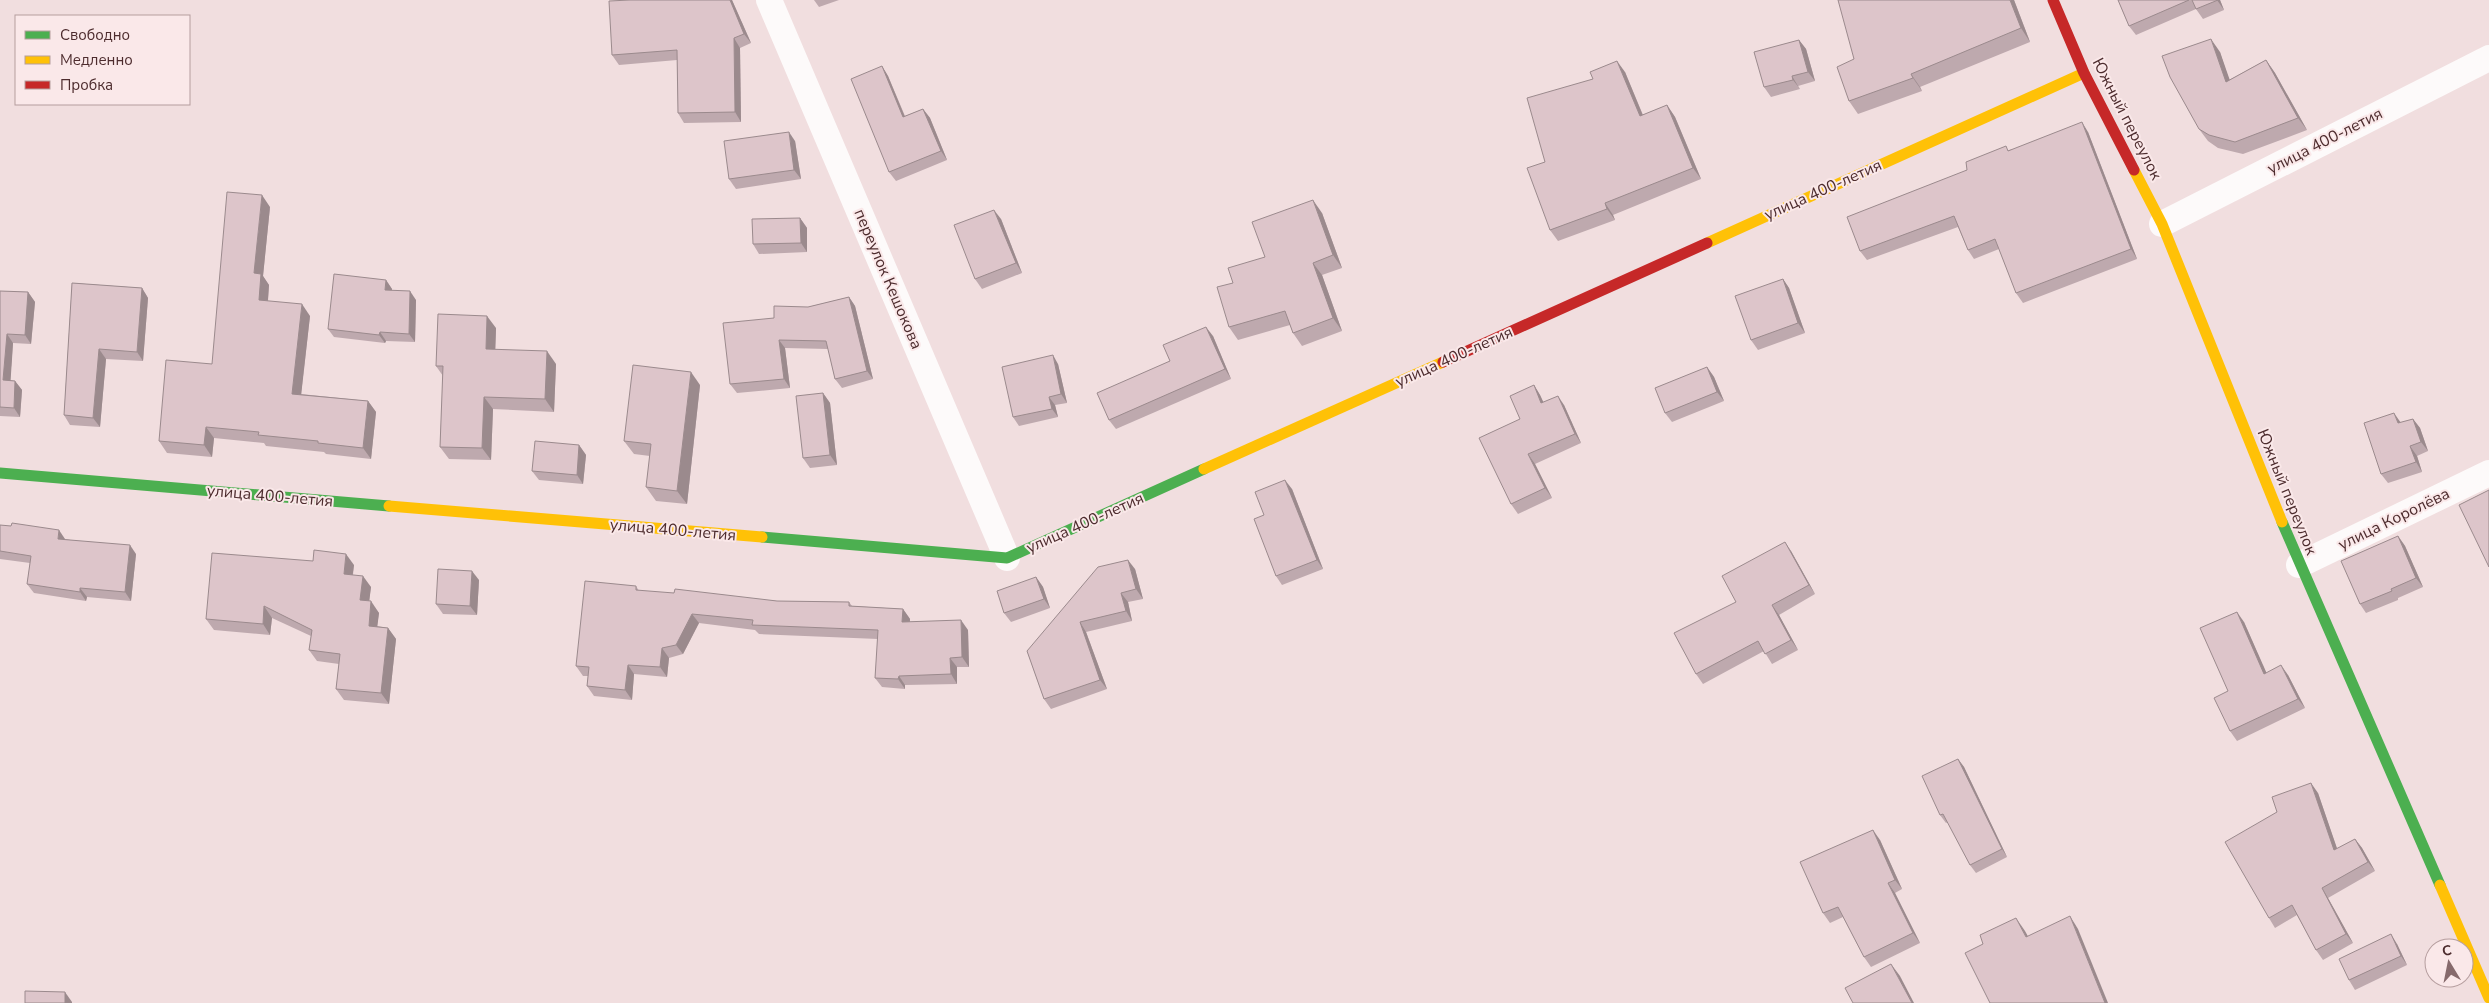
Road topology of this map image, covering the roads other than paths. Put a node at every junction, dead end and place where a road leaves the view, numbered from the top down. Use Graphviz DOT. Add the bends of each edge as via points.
graph roads {
  1 [pos="769,0"];
  2 [pos="2053,0"];
  3 [pos="2489,58"];
  4 [pos="2084,73"];
  5 [pos="2162,224"];
  6 [pos="0,473"];
  7 [pos="2489,473"];
  8 [pos="1008,558"];
  9 [pos="2299,565"];
  10 [pos="2489,998"];
  1 -- 8 [label="street, переулок Кешокова"];
  2 -- 4 [label="street, Южный переулок"];
  3 -- 5 [label="street, улица 400-летия"];
  4 -- 5 [label="street, Южный переулок"];
  4 -- 8 [label="street, улица 400-летия"];
  5 -- 9 [label="street, Южный переулок"];
  6 -- 8 [label="street, улица 400-летия"];
  7 -- 9 [label="street, улица Королёва"];
  9 -- 10 [label="street, Южный переулок"];
}
